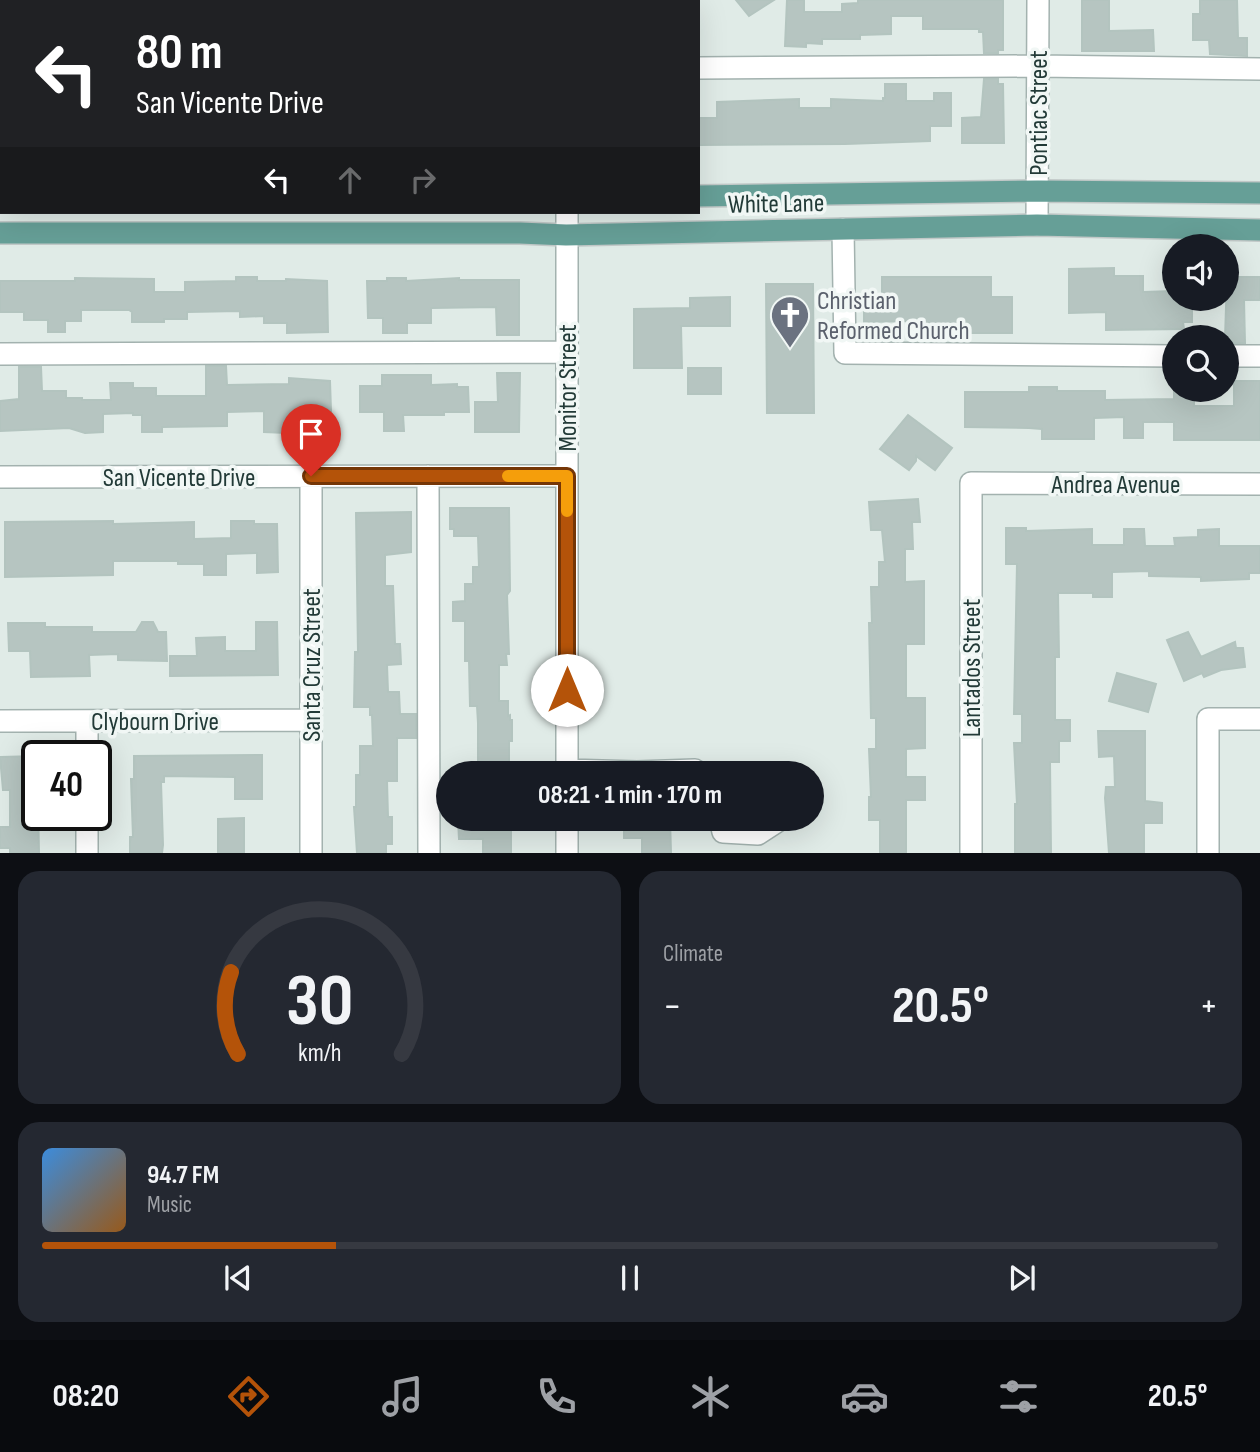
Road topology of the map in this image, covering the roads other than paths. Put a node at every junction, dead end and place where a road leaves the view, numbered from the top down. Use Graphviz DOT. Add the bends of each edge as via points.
graph roads {
  1 [pos="1038,0"];
  2 [pos="1038,66"];
  3 [pos="700,68"];
  4 [pos="1260,69"];
  5 [pos="1038,191"];
  6 [pos="1260,192"];
  7 [pos="700,196"];
  8 [pos="567,214"];
  9 [pos="1037,225"];
  10 [pos="843,229"];
  11 [pos="1260,230"];
  12 [pos="0,233"];
  13 [pos="566,235"];
  14 [pos="567,352"];
  15 [pos="0,354"];
  16 [pos="1162,356"];
  17 [pos="1239,356"];
  18 [pos="1260,356"];
  19 [pos="311,476"];
  20 [pos="428,476"];
  21 [pos="567,476"];
  22 [pos="0,477"];
  23 [pos="971,484"];
  24 [pos="1260,484"];
  25 [pos="1260,719"];
  26 [pos="311,720"];
  27 [pos="0,721"];
  28 [pos="87,721"];
  29 [pos="87,740"];
  30 [pos="567,761"];
  31 [pos="87,831"];
  32 [pos="567,831"];
  33 [pos="723,831"];
  34 [pos="763,831"];
  35 [pos="87,853"];
  36 [pos="310,853"];
  37 [pos="429,853"];
  38 [pos="567,853"];
  39 [pos="971,853"];
  40 [pos="1208,853"];
  1 -- 2 [label="street, Pontiac Street"];
  2 -- 3 [label="street"];
  2 -- 4 [label="street"];
  2 -- 5 [label="street, Pontiac Street"];
  5 -- 6 [label="main road, White Lane"];
  5 -- 7 [label="main road, White Lane"];
  5 -- 9 [label="street, Pontiac Street"];
  8 -- 13 [label="street, Monitor Street"];
  9 -- 10 [label="main road, White Lane"];
  9 -- 11 [label="main road, White Lane"];
  10 -- 13 [label="main road, White Lane"];
  10 -- 16 [label="street" via="845,354"];
  12 -- 13 [label="main road, White Lane"];
  13 -- 14 [label="street, Monitor Street"];
  14 -- 15 [label="street"];
  14 -- 21 [label="street, Monitor Street"];
  17 -- 18 [label="street"];
  19 -- 20 [label="street, San Vicente Drive"];
  19 -- 22 [label="street, San Vicente Drive"];
  19 -- 26 [label="street, Santa Cruz Street"];
  20 -- 21 [label="street, San Vicente Drive"];
  20 -- 37 [label="street"];
  21 -- 30 [label="street, Monitor Street"];
  23 -- 24 [label="street, Andrea Avenue"];
  23 -- 39 [label="street, Lantados Street"];
  25 -- 40 [label="street" via="1208,719"];
  26 -- 28 [label="street, Clybourn Drive"];
  26 -- 36 [label="street, Santa Cruz Street"];
  27 -- 28 [label="street, Clybourn Drive"];
  28 -- 29 [label="street"];
  31 -- 35 [label="street"];
  32 -- 38 [label="street"];
  33 -- 34 [label="street"];
}
